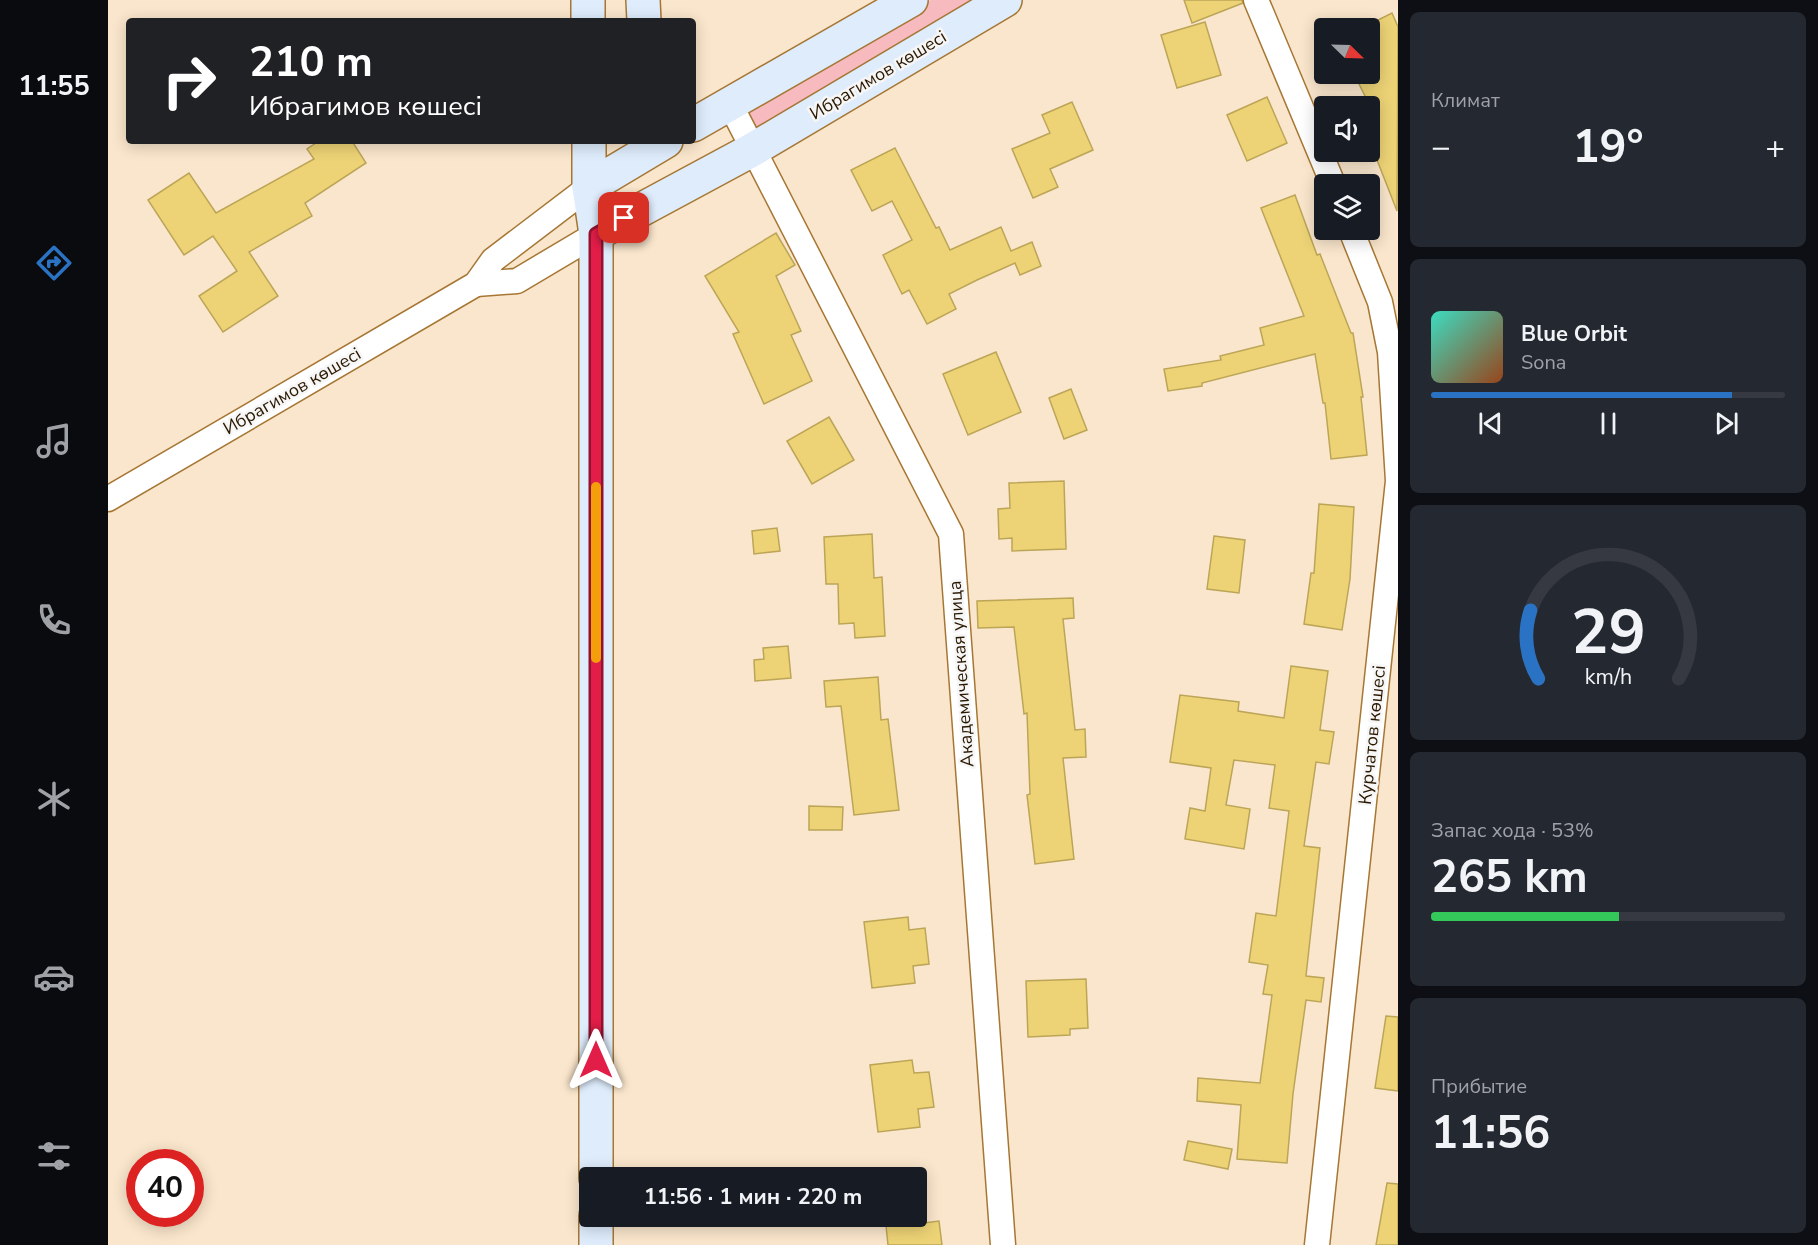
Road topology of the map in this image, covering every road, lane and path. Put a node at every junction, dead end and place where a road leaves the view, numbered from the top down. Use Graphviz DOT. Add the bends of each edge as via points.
graph roads {
  1 [pos="588,0"];
  2 [pos="643,0"];
  3 [pos="911,0"];
  4 [pos="1005,0"];
  5 [pos="1256,0"];
  6 [pos="588,18"];
  7 [pos="644,18"];
  8 [pos="730,104"];
  9 [pos="696,123"];
  10 [pos="589,144"];
  11 [pos="653,145"];
  12 [pos="752,150"];
  13 [pos="1329,174"];
  14 [pos="589,187"];
  15 [pos="596,234"];
  16 [pos="1355,240"];
  17 [pos="476,284"];
  18 [pos="1398,481"];
  19 [pos="108,499"];
  20 [pos="596,1167"];
  21 [pos="596,1227"];
  22 [pos="596,1245"];
  23 [pos="1003,1245"];
  24 [pos="1317,1245"];
  1 -- 6 [label="street"];
  2 -- 7 [label="street"];
  3 -- 8 [label="street"];
  4 -- 12 [label="street, Ибрагимов көшесі"];
  5 -- 13 [label="street"];
  8 -- 9 [label="street"];
  8 -- 12 [label="street"];
  10 -- 14 [label="street"];
  11 -- 14 [label="street, Ибрагимов көшесі"];
  12 -- 15 [label="street, Ибрагимов көшесі"];
  12 -- 23 [label="street, Академическая улица" via="951,534"];
  14 -- 15 [label="street"];
  14 -- 17 [label="street, Ибрагимов көшесі" via="493,260"];
  15 -- 17 [label="street, Ибрагимов көшесі" via="517,281"];
  15 -- 20 [label="street"];
  16 -- 18 [label="street, Курчатов көшесі" via="1380,303 1390,352"];
  17 -- 19 [label="street, Ибрагимов көшесі"];
  18 -- 24 [label="street, Курчатов көшесі"];
  21 -- 22 [label="street"];
}
